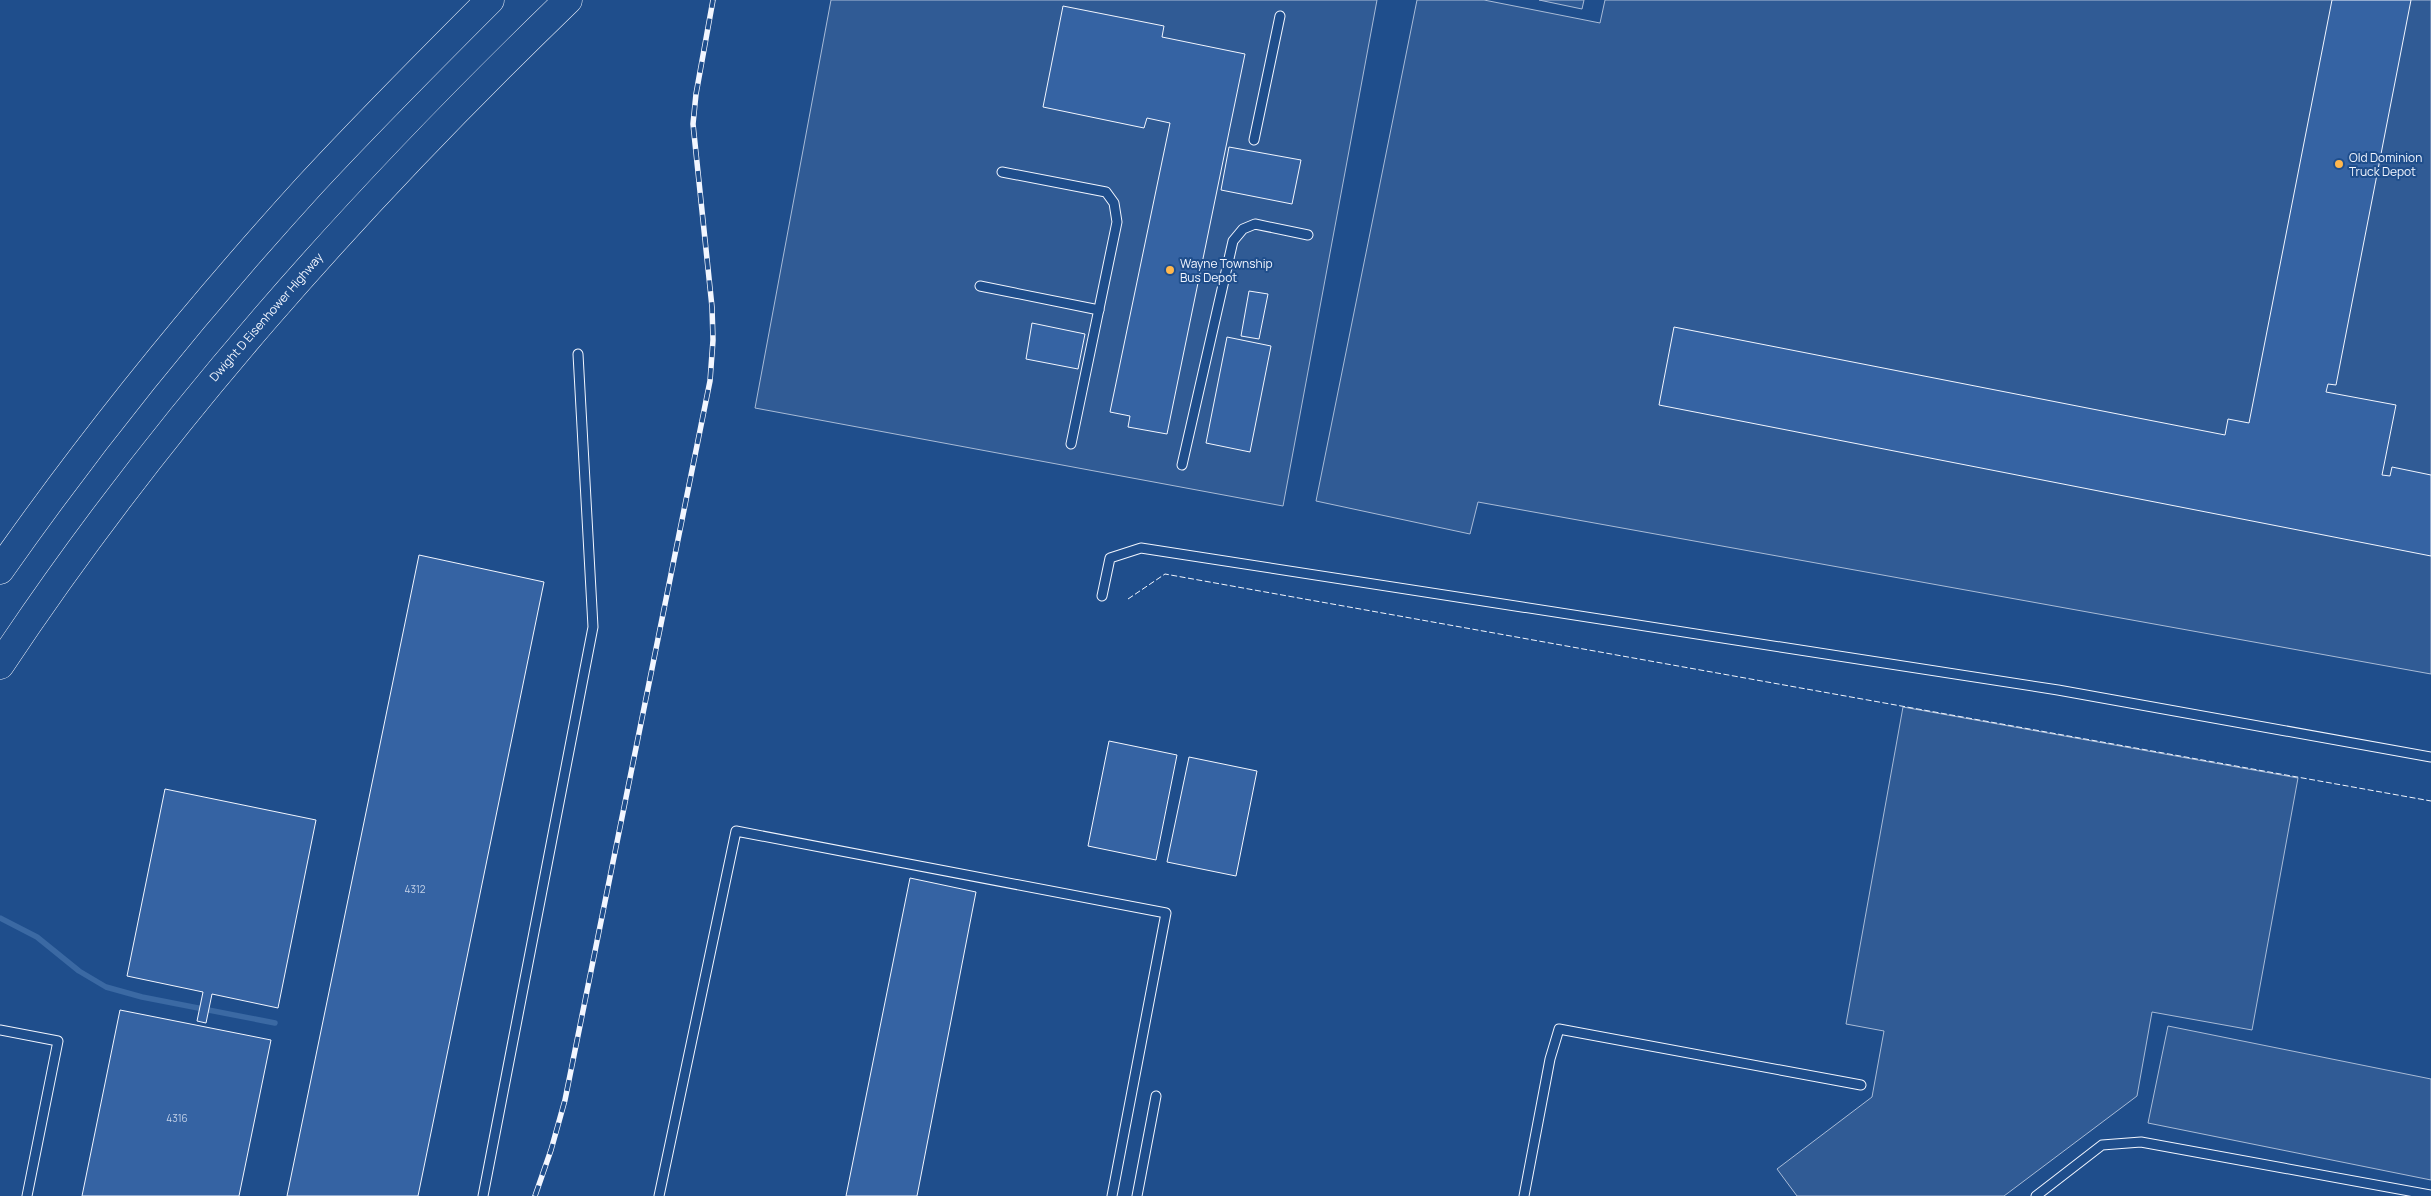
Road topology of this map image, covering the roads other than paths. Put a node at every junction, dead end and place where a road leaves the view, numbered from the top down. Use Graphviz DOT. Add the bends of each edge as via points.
graph roads {
  1 [pos="490,0"];
  2 [pos="568,0"];
  3 [pos="1280,16"];
  4 [pos="1254,140"];
  5 [pos="1002,172"];
  6 [pos="1308,235"];
  7 [pos="980,286"];
  8 [pos="1099,310"];
  9 [pos="578,354"];
  10 [pos="1071,444"];
  11 [pos="1182,464"];
  12 [pos="0,570"];
  13 [pos="1102,596"];
  14 [pos="0,665"];
  15 [pos="2431,757"];
  16 [pos="0,1030"];
  17 [pos="1861,1085"];
  18 [pos="1156,1096"];
  19 [pos="2431,1195"];
  20 [pos="27,1196"];
  21 [pos="482,1196"];
  22 [pos="659,1196"];
  23 [pos="1112,1196"];
  24 [pos="1137,1196"];
  25 [pos="1524,1196"];
  26 [pos="2036,1196"];
  1 -- 12 [label="highway" via="310,185 210,298 91,446"];
  2 -- 14 [label="highway, Dwight D Eisenhower Highway" via="366,203 256,328 81,549"];
  3 -- 4 [label="lane"];
  5 -- 8 [label="lane" via="1106,192 1114,203 1117,222"];
  6 -- 11 [label="lane" via="1256,224 1243,229 1233,241"];
  7 -- 8 [label="lane"];
  8 -- 10 [label="lane"];
  9 -- 21 [label="lane" via="593,627"];
  13 -- 15 [label="lane" via="1110,558 1141,548 2058,690"];
  16 -- 20 [label="lane" via="58,1041"];
  17 -- 25 [label="lane" via="1559,1029"];
  18 -- 24 [label="lane"];
  19 -- 26 [label="lane" via="2141,1142 2102,1144"];
  22 -- 23 [label="lane" via="736,831 1166,914"];
}
